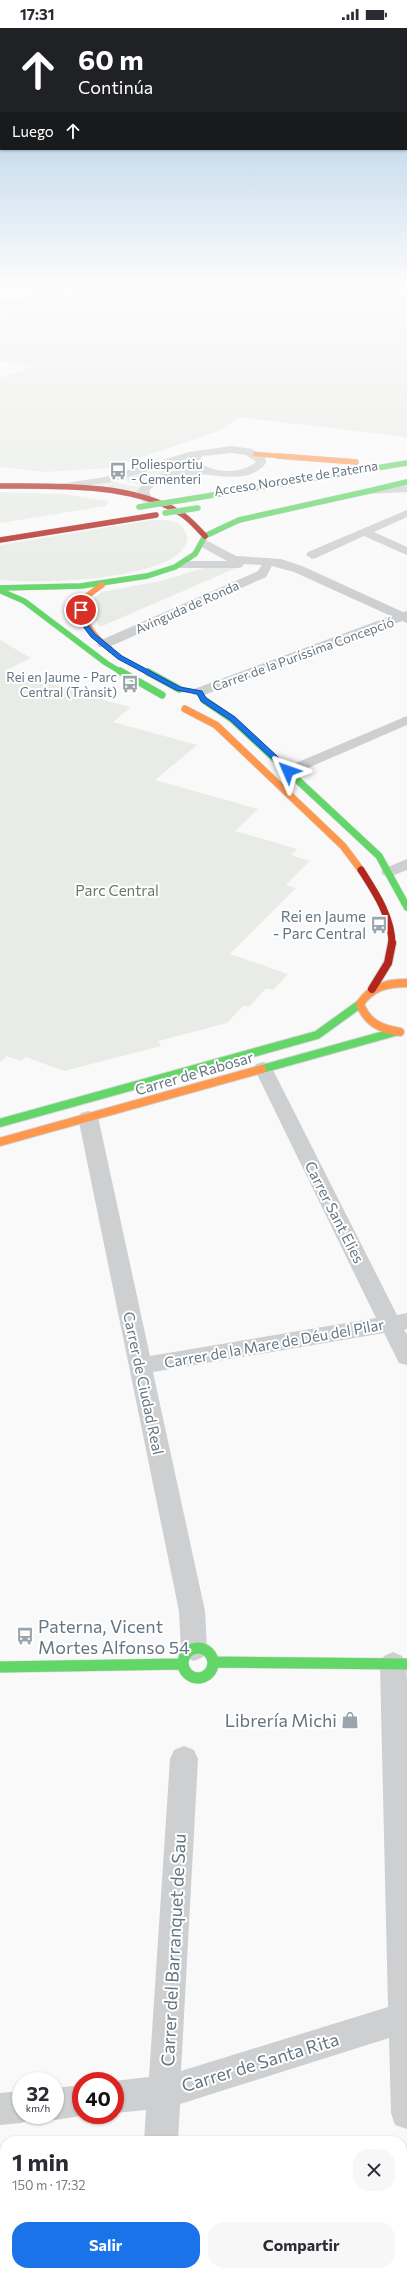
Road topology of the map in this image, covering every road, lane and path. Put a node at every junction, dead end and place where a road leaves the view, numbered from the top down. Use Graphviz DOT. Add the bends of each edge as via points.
graph roads {
  1 [pos="198,454"];
  2 [pos="255,454"];
  3 [pos="407,458"];
  4 [pos="407,463"];
  5 [pos="208,471"];
  6 [pos="407,473"];
  7 [pos="384,477"];
  8 [pos="407,482"];
  9 [pos="0,486"];
  10 [pos="59,487"];
  11 [pos="407,489"];
  12 [pos="369,491"];
  13 [pos="139,505"];
  14 [pos="202,507"];
  15 [pos="407,514"];
  16 [pos="364,532"];
  17 [pos="205,539"];
  18 [pos="0,540"];
  19 [pos="407,551"];
  20 [pos="312,555"];
  21 [pos="180,565"];
  22 [pos="267,567"];
  23 [pos="298,569"];
  24 [pos="102,585"];
  25 [pos="0,590"];
  26 [pos="405,617"];
  27 [pos="104,644"];
  28 [pos="120,658"];
  29 [pos="140,668"];
  30 [pos="179,689"];
  31 [pos="162,695"];
  32 [pos="201,696"];
  33 [pos="165,705"];
  34 [pos="407,720"];
  35 [pos="288,771"];
  36 [pos="407,864"];
  37 [pos="389,872"];
  38 [pos="407,908"];
  39 [pos="407,983"];
  40 [pos="372,989"];
  41 [pos="360,1004"];
  42 [pos="395,1032"];
  43 [pos="407,1033"];
  44 [pos="263,1068"];
  45 [pos="88,1117"];
  46 [pos="0,1123"];
  47 [pos="0,1142"];
  48 [pos="399,1322"];
  49 [pos="407,1357"];
  50 [pos="140,1366"];
  51 [pos="188,1657"];
  52 [pos="214,1662"];
  53 [pos="400,1664"];
  54 [pos="0,1667"];
  55 [pos="184,1759"];
  56 [pos="403,2018"];
  57 [pos="165,2092"];
  58 [pos="124,2096"];
  59 [pos="12,2108"];
  60 [pos="0,2109"];
  61 [pos="407,2113"];
  62 [pos="161,2136"];
  1 -- 2 [label="street" via="225,449"];
  1 -- 5 [label="street" via="192,462"];
  1 -- 10 [label="street" via="110,479"];
  2 -- 3 [label="street" via="350,462"];
  2 -- 5 [label="street" via="261,459 261,463 251,470 230,473"];
  4 -- 13 [label="street, Acceso Noroeste de Paterna, bridge"];
  5 -- 13 [label="street" via="173,475 152,482 145,487"];
  6 -- 7 [label="street, Acceso Noroeste de Paterna"];
  8 -- 12 [label="street"];
  9 -- 10 [label="street"];
  10 -- 13 [label="street" via="98,491"];
  11 -- 12 [label="street"];
  12 -- 17 [label="street" via="239,520 222,526"];
  13 -- 17 [label="street" via="174,509 195,523"];
  14 -- 18 [label="street, Acceso Noroeste de Paterna, bridge"];
  15 -- 16 [label="street"];
  16 -- 19 [label="street"];
  16 -- 20 [label="street"];
  17 -- 21 [label="street" via="194,557"];
  17 -- 23 [label="street" via="233,559 281,563"];
  21 -- 22 [label="street" via="228,564"];
  21 -- 24 [label="street" via="154,574"];
  22 -- 23 [label="street"];
  22 -- 27 [label="street, Avinguda de Ronda" via="262,574"];
  23 -- 26 [label="street"];
  24 -- 25 [label="street"];
  24 -- 27 [label="street" via="84,598 81,610 85,625"];
  25 -- 31 [label="street" via="24,600 106,663"];
  26 -- 32 [label="street, Carrer de la Puríssima Concepció"];
  27 -- 28 [label="street"];
  29 -- 30 [label="street"];
  30 -- 31 [label="street"];
  30 -- 32 [label="street"];
  31 -- 33 [label="street" via="160,698"];
  32 -- 35 [label="street" via="232,719"];
  32 -- 40 [label="street, Carrer de Rabosar" via="198,706 181,709 216,725 343,846 357,863 378,898 390,930 392,952"];
  34 -- 35 [label="street"];
  35 -- 37 [label="street" via="379,856"];
  36 -- 37 [label="street"];
  37 -- 38 [label="street"];
  39 -- 40 [label="street" via="383,985"];
  40 -- 41 [label="street, Carrer de Rabosar"];
  41 -- 42 [label="street" via="365,1018 378,1027"];
  41 -- 46 [label="street, Carrer de Rabosar" via="317,1035"];
  42 -- 43 [label="street"];
  42 -- 44 [label="street, Carrer de Rabosar"];
  44 -- 45 [label="street, Carrer de Rabosar"];
  44 -- 48 [label="street, Carrer Sant Elies"];
  45 -- 47 [label="street, Carrer de Rabosar"];
  45 -- 50 [label="street, Carrer de Ciudad Real"];
  48 -- 49 [label="street, Carrer Sant Elies"];
  48 -- 50 [label="street, Carrer de la Mare de Déu del Pilar"];
  50 -- 51 [label="street, Carrer de Ciudad Real" via="192,1611"];
  51 -- 52 [label="street" via="205,1650 213,1657"];
  51 -- 52 [label="street" via="186,1674 196,1678 211,1671"];
  51 -- 54 [label="street"];
  52 -- 53 [label="street"];
  53 -- 56 [label="street"];
  55 -- 57 [label="street, Carrer del Barranquet de Sau"];
  56 -- 57 [label="street, Carrer de Santa Rita"];
  56 -- 61 [label="street"];
  57 -- 58 [label="street, Carrer de Santa Rita"];
  57 -- 62 [label="street, Carrer del Barranquet de Sau"];
  59 -- 60 [label="street"];
}
